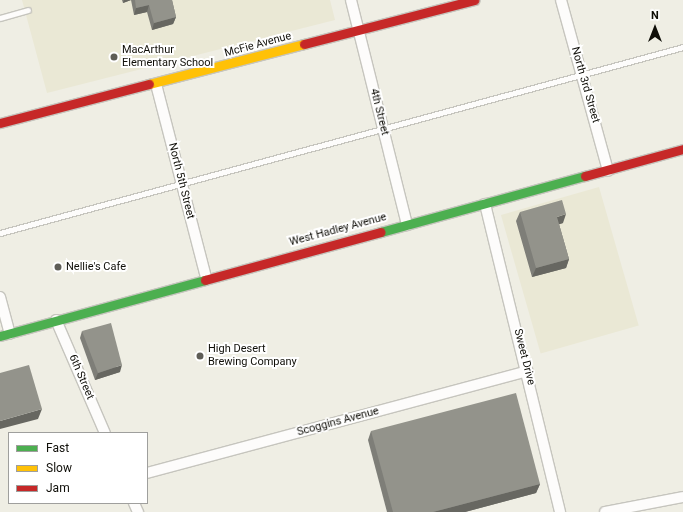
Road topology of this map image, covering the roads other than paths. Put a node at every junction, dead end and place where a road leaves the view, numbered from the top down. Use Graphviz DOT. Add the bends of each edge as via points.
graph roads {
  1 [pos="350,0"];
  2 [pos="474,0"];
  3 [pos="561,0"];
  4 [pos="28,10"];
  5 [pos="0,18"];
  6 [pos="359,31"];
  7 [pos="683,47"];
  8 [pos="582,75"];
  9 [pos="156,84"];
  10 [pos="0,123"];
  11 [pos="383,126"];
  12 [pos="683,149"];
  13 [pos="608,171"];
  14 [pos="182,183"];
  15 [pos="485,204"];
  16 [pos="407,225"];
  17 [pos="0,233"];
  18 [pos="206,278"];
  19 [pos="0,297"];
  20 [pos="56,320"];
  21 [pos="5,335"];
  22 [pos="528,371"];
  23 [pos="105,432"];
  24 [pos="148,473"];
  25 [pos="683,497"];
  26 [pos="560,512"];
  27 [pos="605,512"];
  1 -- 6 [label="street, 4th Street"];
  2 -- 6 [label="street, McFie Avenue"];
  3 -- 8 [label="street, North 3rd Street"];
  4 -- 5 [label="lane"];
  6 -- 9 [label="street, McFie Avenue"];
  6 -- 11 [label="street, 4th Street"];
  7 -- 8 [label="lane"];
  8 -- 11 [label="lane"];
  8 -- 13 [label="street, North 3rd Street"];
  9 -- 10 [label="street, McFie Avenue"];
  9 -- 14 [label="street, North 5th Street"];
  11 -- 14 [label="lane"];
  11 -- 16 [label="street, 4th Street"];
  12 -- 13 [label="street, West Hadley Avenue"];
  13 -- 15 [label="street, West Hadley Avenue"];
  14 -- 17 [label="lane"];
  14 -- 18 [label="street, North 5th Street"];
  15 -- 16 [label="street, West Hadley Avenue"];
  15 -- 22 [label="street, Sweet Drive"];
  16 -- 18 [label="street, West Hadley Avenue"];
  18 -- 20 [label="street, West Hadley Avenue"];
  19 -- 21 [label="street"];
  20 -- 21 [label="street, West Hadley Avenue"];
  20 -- 23 [label="street, 6th Street"];
  22 -- 24 [label="street, Scoggins Avenue"];
  22 -- 26 [label="street, Sweet Drive"];
  25 -- 27 [label="street"];
}
